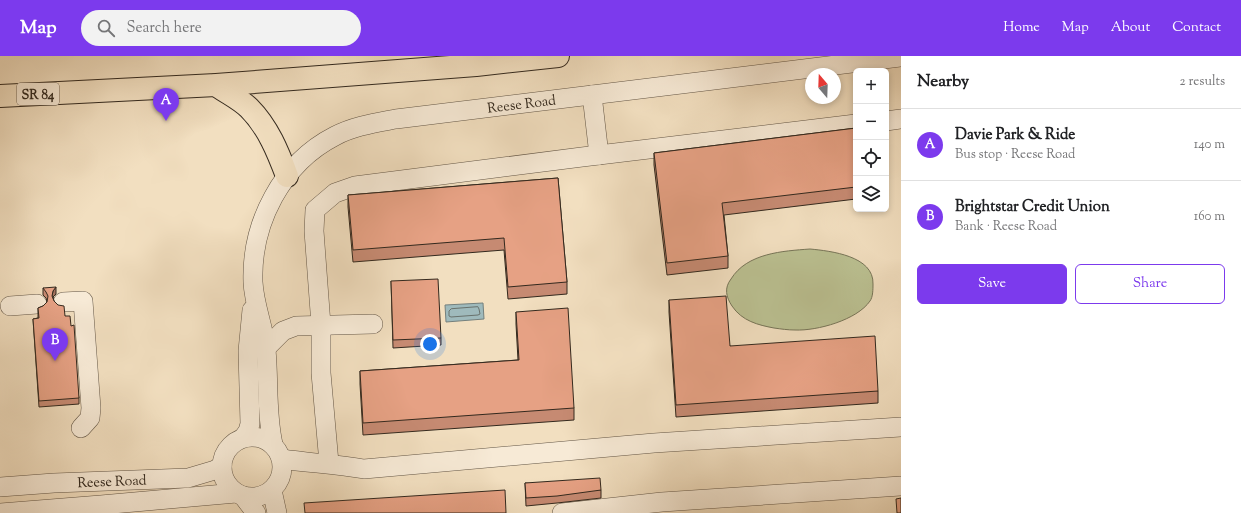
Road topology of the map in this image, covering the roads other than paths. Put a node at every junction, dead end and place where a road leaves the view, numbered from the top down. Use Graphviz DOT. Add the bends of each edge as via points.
graph roads {
  1 [pos="558,56"];
  2 [pos="901,57"];
  3 [pos="216,85"];
  4 [pos="592,95"];
  5 [pos="0,96"];
  6 [pos="901,120"];
  7 [pos="889,121"];
  8 [pos="853,124"];
  9 [pos="599,155"];
  10 [pos="286,176"];
  11 [pos="254,297"];
  12 [pos="63,302"];
  13 [pos="37,304"];
  14 [pos="10,306"];
  15 [pos="373,324"];
  16 [pos="321,326"];
  17 [pos="266,348"];
  18 [pos="901,427"];
  19 [pos="81,428"];
  20 [pos="243,438"];
  21 [pos="277,451"];
  22 [pos="329,463"];
  23 [pos="222,466"];
  24 [pos="901,486"];
  25 [pos="0,487"];
  26 [pos="272,490"];
  27 [pos="240,494"];
  28 [pos="586,512"];
  29 [pos="0,513"];
  30 [pos="256,513"];
  31 [pos="277,513"];
  32 [pos="562,513"];
  1 -- 3 [label="main road, SR 84" via="476,65"];
  2 -- 4 [label="street, Reese Road"];
  3 -- 5 [label="main road, SR 84"];
  3 -- 10 [label="main road" via="249,108 263,125 276,148"];
  4 -- 9 [label="street"];
  4 -- 10 [label="street, Reese Road" via="396,119 361,126 335,136 308,154"];
  6 -- 7 [label="street"];
  8 -- 9 [label="street"];
  9 -- 16 [label="street" via="355,186 335,193 315,210 314,231"];
  10 -- 11 [label="street, Reese Road" via="276,191 255,243"];
  11 -- 17 [label="street, Reese Road"];
  11 -- 20 [label="street, Reese Road" via="248,351 250,424"];
  12 -- 19 [label="street" via="83,301 90,418"];
  13 -- 14 [label="street"];
  15 -- 16 [label="street"];
  16 -- 17 [label="street" via="296,326 283,332"];
  16 -- 22 [label="street" via="321,373"];
  17 -- 21 [label="street, Reese Road" via="269,425"];
  18 -- 22 [label="street" via="647,443 364,469"];
  20 -- 21 [label="street" via="259,437"];
  20 -- 23 [label="street" via="228,449 223,457"];
  21 -- 22 [label="street" via="313,463"];
  21 -- 26 [label="street" via="283,467 278,483"];
  23 -- 25 [label="street, Reese Road" via="188,478"];
  23 -- 27 [label="street" via="225,481 230,488"];
  24 -- 28 [label="street" via="662,502"];
  26 -- 27 [label="street" via="251,497"];
  26 -- 31 [label="street"];
  27 -- 29 [label="street, Reese Road"];
  27 -- 30 [label="street"];
  28 -- 32 [label="street"];
}
